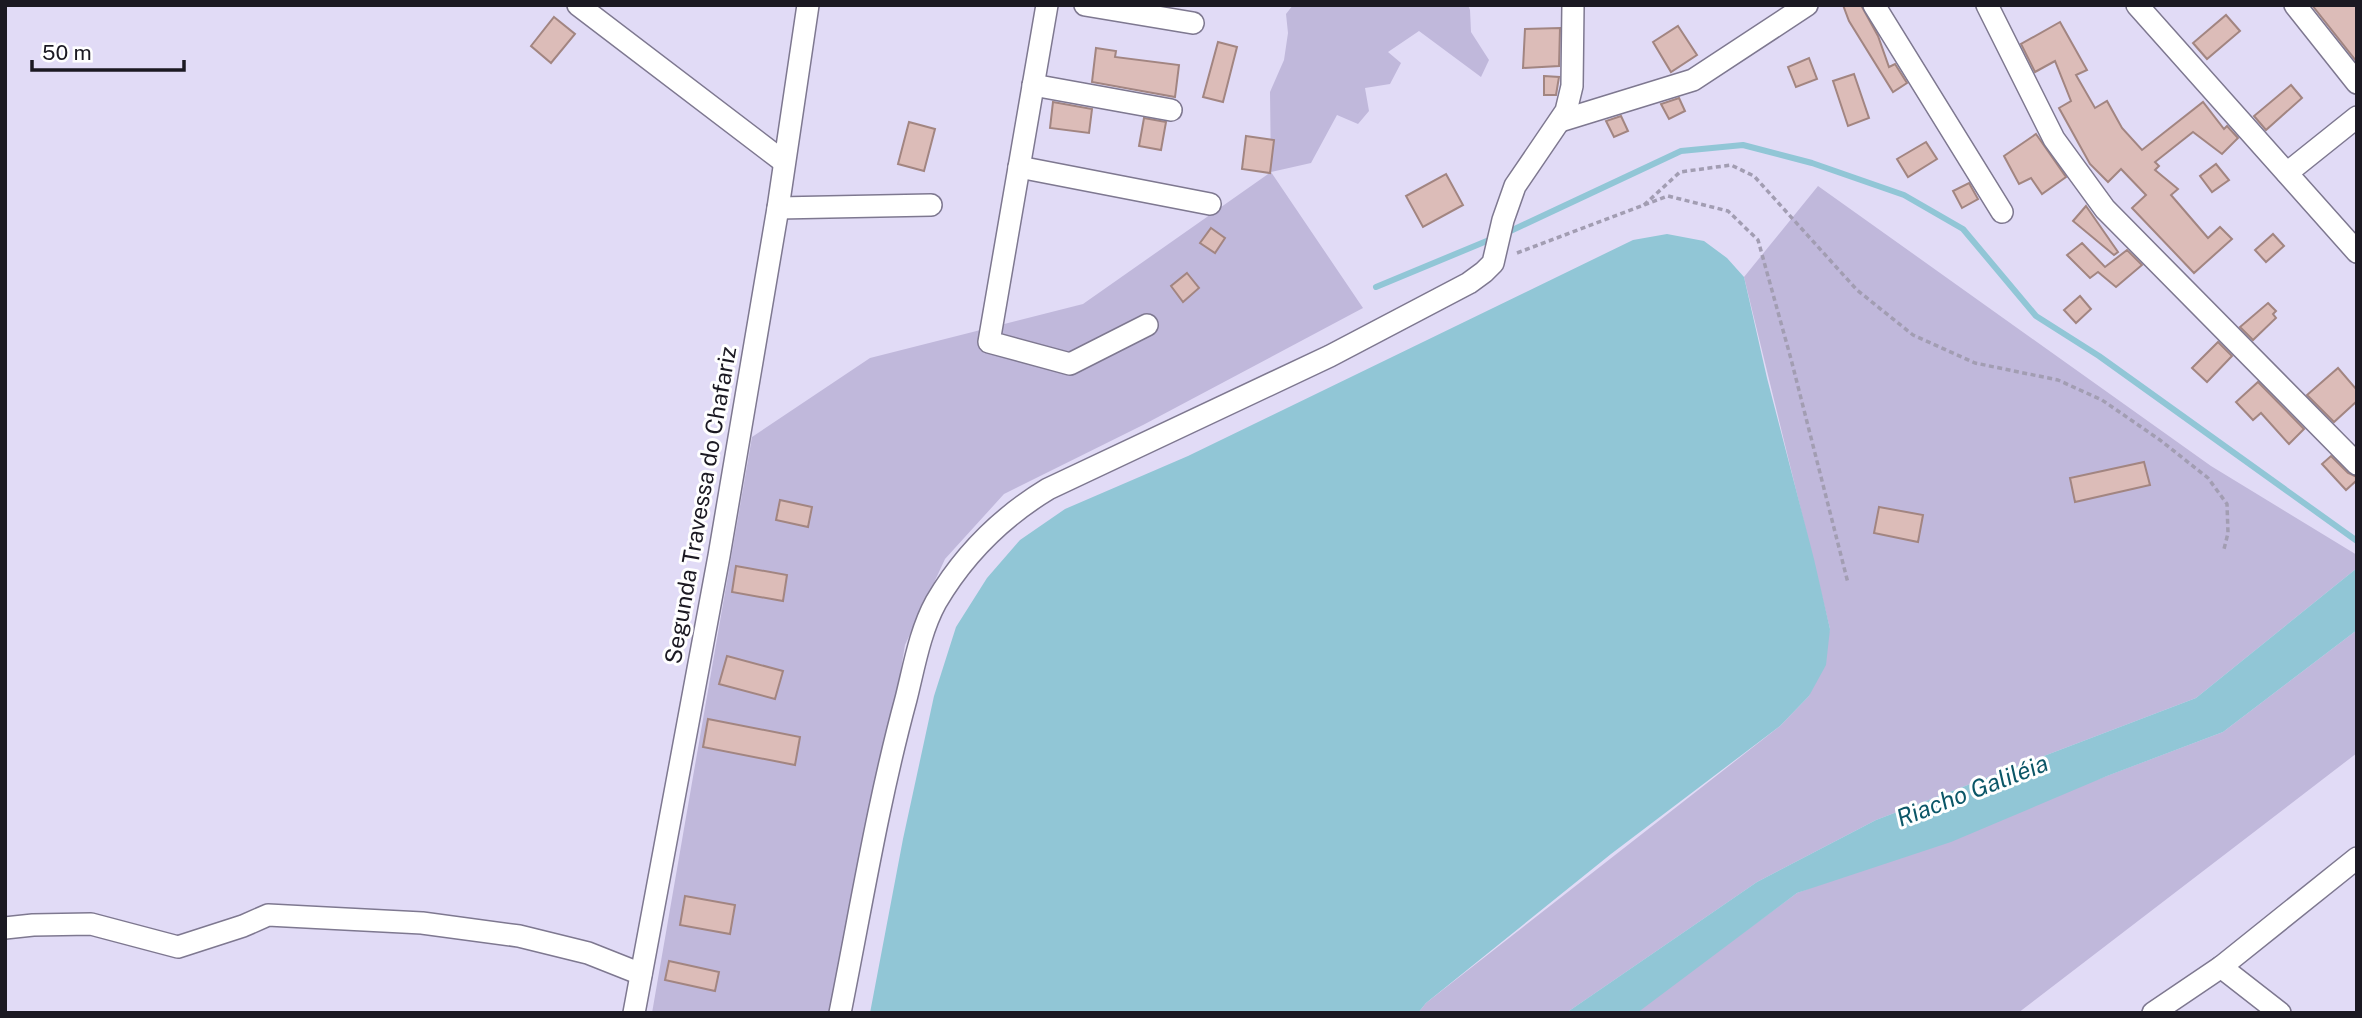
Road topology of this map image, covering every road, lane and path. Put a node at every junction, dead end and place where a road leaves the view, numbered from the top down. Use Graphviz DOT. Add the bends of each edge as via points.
graph roads {
  1 [pos="578,5"];
  2 [pos="807,5"];
  3 [pos="1047,5"];
  4 [pos="1085,5"];
  5 [pos="1807,5"];
  6 [pos="1874,5"];
  7 [pos="1987,5"];
  8 [pos="2137,5"];
  9 [pos="2295,5"];
  10 [pos="1578,8"];
  11 [pos="1193,23"];
  12 [pos="2357,83"];
  13 [pos="1033,85"];
  14 [pos="1171,110"];
  15 [pos="2357,117"];
  16 [pos="1560,121"];
  17 [pos="784,162"];
  18 [pos="1019,167"];
  19 [pos="2287,173"];
  20 [pos="1210,204"];
  21 [pos="931,205"];
  22 [pos="1644,205"];
  23 [pos="778,208"];
  24 [pos="2001,212"];
  25 [pos="2357,252"];
  26 [pos="1494,257"];
  27 [pos="1147,325"];
  28 [pos="2357,464"];
  29 [pos="2224,549"];
  30 [pos="1848,583"];
  31 [pos="2357,858"];
  32 [pos="5,928"];
  33 [pos="2221,967"];
  34 [pos="641,974"];
  35 [pos="635,1013"];
  36 [pos="840,1013"];
  37 [pos="2153,1013"];
  38 [pos="2280,1013"];
  1 -- 17 [label="street"];
  2 -- 17 [label="street, Segunda Travessa do Chafariz"];
  3 -- 13 [label="street"];
  4 -- 11 [label="street"];
  5 -- 16 [label="street" via="1693,80"];
  6 -- 24 [label="street"];
  7 -- 28 [label="street" via="2053,139 2105,209"];
  8 -- 19 [label="street"];
  9 -- 12 [label="street"];
  10 -- 16 [label="street" via="1572,86"];
  13 -- 14 [label="street"];
  13 -- 18 [label="street"];
  15 -- 19 [label="street"];
  16 -- 26 [label="street" via="1515,186"];
  17 -- 23 [label="street, Segunda Travessa do Chafariz"];
  18 -- 20 [label="street"];
  18 -- 27 [label="street" via="989,342 1070,364"];
  19 -- 25 [label="street"];
  21 -- 23 [label="street"];
  22 -- 26 [label="path"];
  22 -- 29 [label="path" via="1680,172 1731,165 1754,176 1857,290 1913,335 1975,363 2058,380 2102,400 2208,478 2227,504"];
  22 -- 30 [label="path" via="1668,195 1728,211 1758,240"];
  23 -- 34 [label="street, Segunda Travessa do Chafariz"];
  26 -- 36 [label="street" via="1485,272 1469,283 1330,356 1048,489 1021,506 979,545 935,604 922,639 887,767"];
  31 -- 33 [label="street"];
  32 -- 34 [label="street" via="91,924 178,947 268,915 422,923 519,936 588,953"];
  33 -- 37 [label="street"];
  33 -- 38 [label="street"];
  34 -- 35 [label="street, Segunda Travessa do Chafariz"];
}
